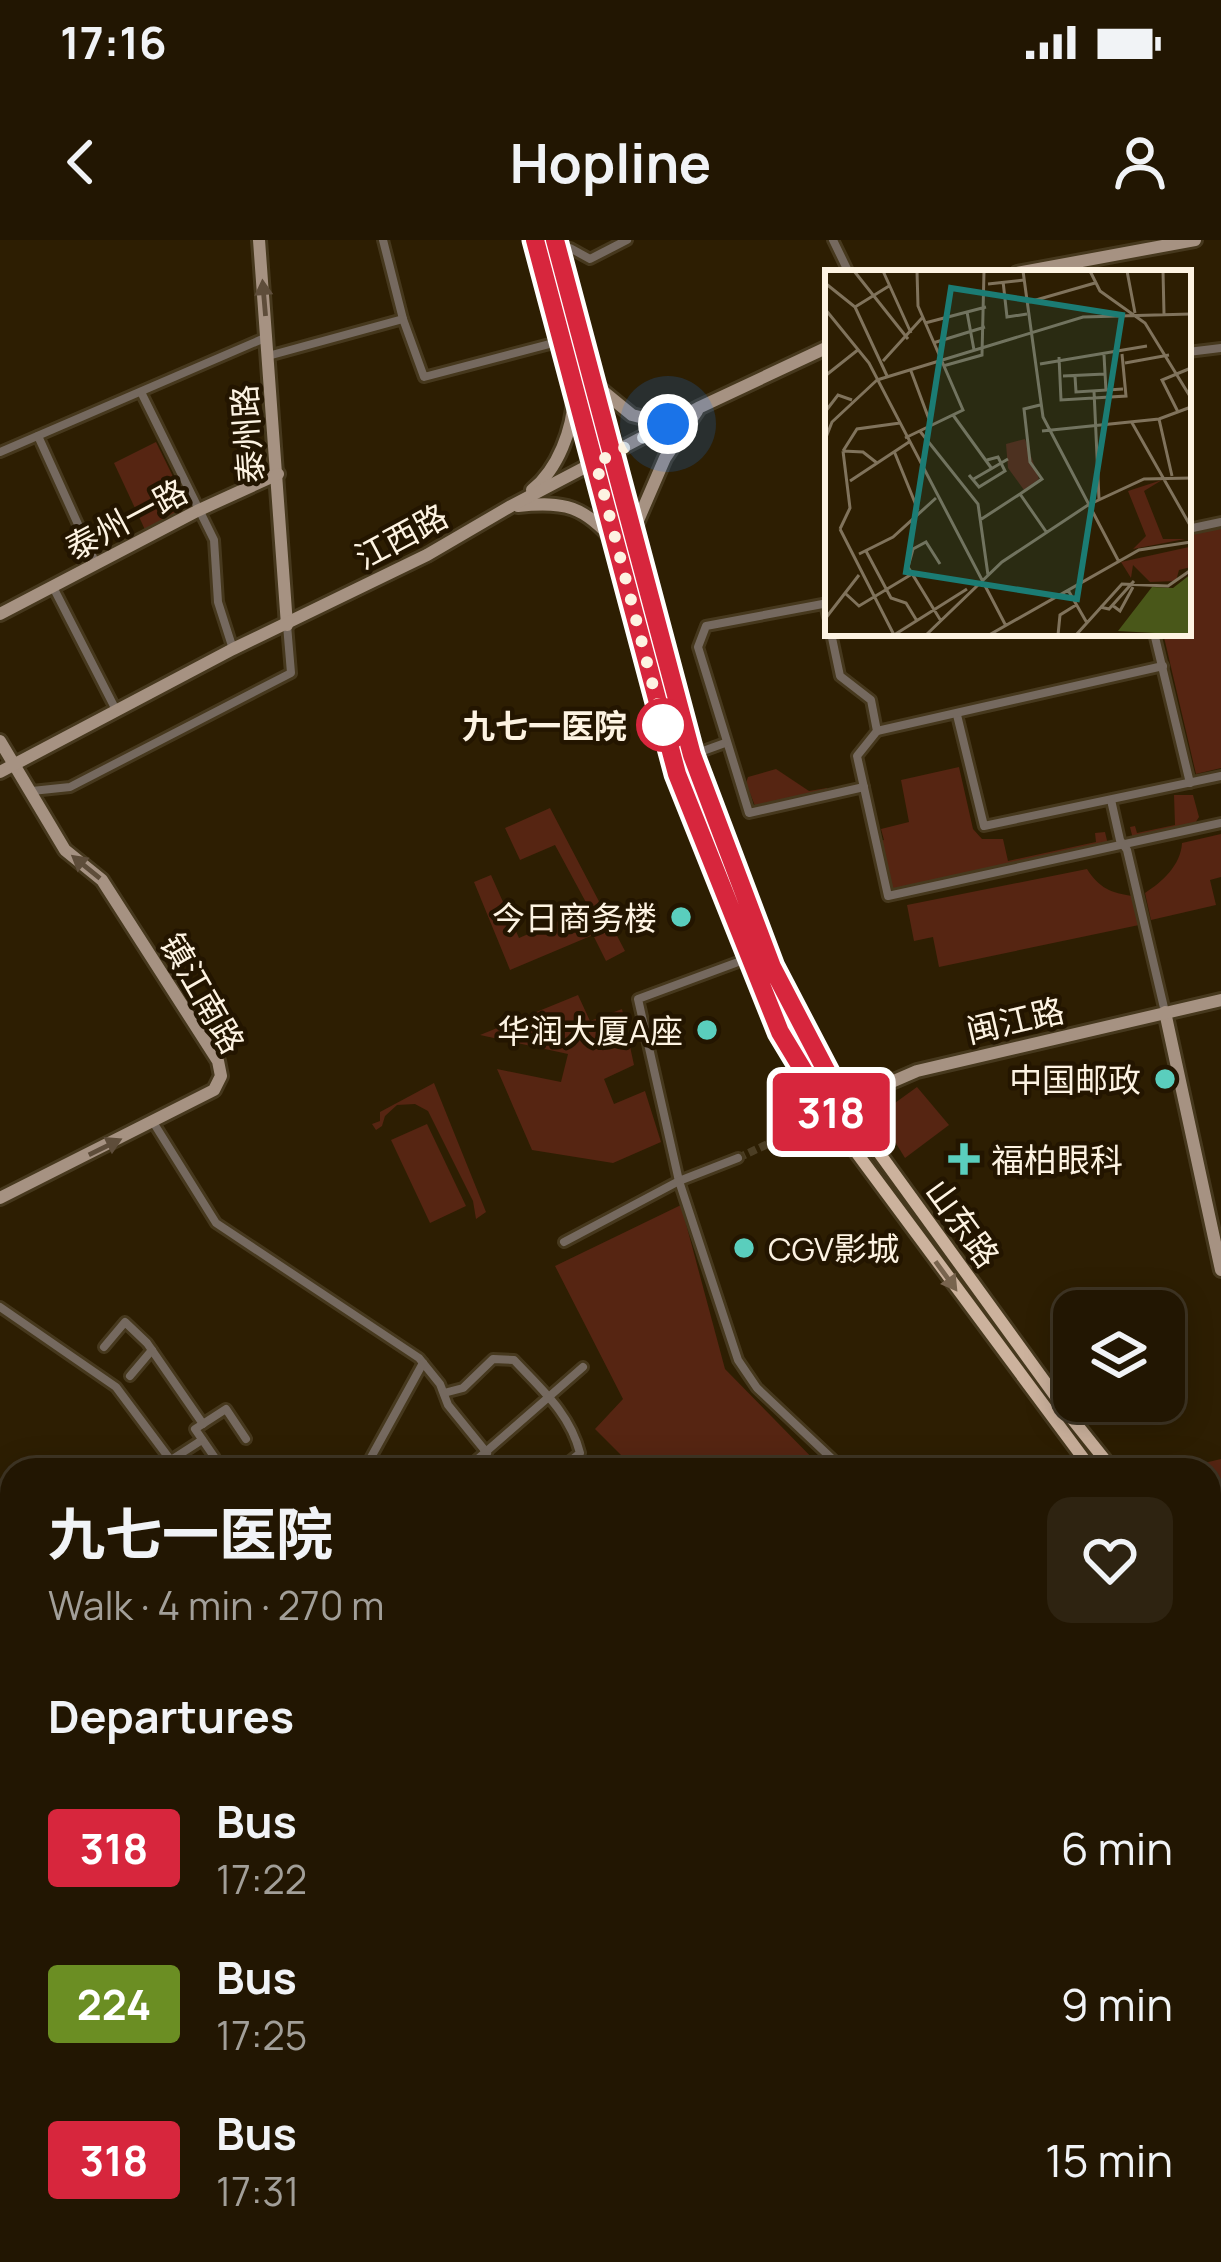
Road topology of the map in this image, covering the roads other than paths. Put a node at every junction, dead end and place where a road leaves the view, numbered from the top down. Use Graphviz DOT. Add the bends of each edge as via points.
graph roads {
  1 [pos="259,240"];
  2 [pos="383,240"];
  3 [pos="535,240"];
  4 [pos="627,240"];
  5 [pos="833,240"];
  6 [pos="1195,240"];
  7 [pos="556,246"];
  8 [pos="848,270"];
  9 [pos="1033,270"];
  10 [pos="404,319"];
  11 [pos="267,337"];
  12 [pos="562,341"];
  13 [pos="825,348"];
  14 [pos="1221,348"];
  15 [pos="1191,352"];
  16 [pos="268,356"];
  17 [pos="574,383"];
  18 [pos="593,383"];
  19 [pos="141,392"];
  20 [pos="698,409"];
  21 [pos="668,424"];
  22 [pos="38,436"];
  23 [pos="0,452"];
  24 [pos="611,455"];
  25 [pos="596,463"];
  26 [pos="278,474"];
  27 [pos="511,506"];
  28 [pos="197,511"];
  29 [pos="1221,522"];
  30 [pos="1191,529"];
  31 [pos="633,532"];
  32 [pos="617,544"];
  33 [pos="97,565"];
  34 [pos="53,587"];
  35 [pos="825,604"];
  36 [pos="0,614"];
  37 [pos="287,625"];
  38 [pos="832,636"];
  39 [pos="1155,636"];
  40 [pos="233,649"];
  41 [pos="1163,666"];
  42 [pos="116,710"];
  43 [pos="957,715"];
  44 [pos="877,731"];
  45 [pos="0,741"];
  46 [pos="725,743"];
  47 [pos="692,755"];
  48 [pos="14,765"];
  49 [pos="0,772"];
  50 [pos="1221,776"];
  51 [pos="1190,783"];
  52 [pos="864,787"];
  53 [pos="30,791"];
  54 [pos="1111,800"];
  55 [pos="1221,823"];
  56 [pos="1124,845"];
  57 [pos="749,958"];
  58 [pos="1221,1000"];
  59 [pos="1165,1012"];
  60 [pos="843,1103"];
  61 [pos="829,1113"];
  62 [pos="153,1122"];
  63 [pos="789,1134"];
  64 [pos="739,1158"];
  65 [pos="679,1181"];
  66 [pos="2,1191"];
  67 [pos="564,1242"];
  68 [pos="1221,1270"];
  69 [pos="0,1307"];
  70 [pos="104,1347"];
  71 [pos="152,1350"];
  72 [pos="423,1363"];
  73 [pos="583,1367"];
  74 [pos="130,1376"];
  75 [pos="444,1393"];
  76 [pos="547,1395"];
  77 [pos="203,1424"];
  78 [pos="246,1439"];
  79 [pos="202,1440"];
  80 [pos="487,1453"];
  81 [pos="169,1458"];
  82 [pos="174,1458"];
  83 [pos="215,1458"];
  84 [pos="371,1458"];
  85 [pos="481,1458"];
  86 [pos="574,1458"];
  87 [pos="831,1458"];
  88 [pos="1083,1458"];
  89 [pos="1103,1458"];
  11 -- 1 [label="street, 泰州路, one-way"];
  2 -- 10 [label="street"];
  3 -- 12 [label="main road, 山东路"];
  4 -- 7 [label="street" via="590,259"];
  5 -- 8 [label="street"];
  6 -- 9 [label="street"];
  7 -- 18 [label="main road, 山东路"];
  10 -- 12 [label="street" via="424,377"];
  10 -- 16 [label="street"];
  11 -- 16 [label="street, 泰州路"];
  11 -- 19 [label="street"];
  12 -- 17 [label="main road, 山东路"];
  13 -- 20 [label="street, 江西路"];
  14 -- 15 [label="street"];
  16 -- 26 [label="street, 泰州路"];
  17 -- 25 [label="main road, 山东路"];
  17 -- 27 [label="street" via="559,454 543,481"];
  18 -- 21 [label="street" via="632,415"];
  18 -- 24 [label="main road, 山东路"];
  19 -- 22 [label="street"];
  19 -- 28 [label="street"];
  20 -- 21 [label="street, 江西路"];
  20 -- 31 [label="street" via="665,458"];
  21 -- 24 [label="street, 江西路"];
  22 -- 23 [label="street"];
  22 -- 33 [label="street"];
  24 -- 25 [label="street, 江西路"];
  24 -- 31 [label="main road, 山东路"];
  25 -- 27 [label="street, 江西路"];
  25 -- 32 [label="main road, 山东路"];
  26 -- 28 [label="street, 泰州一路"];
  26 -- 37 [label="street, 泰州路"];
  27 -- 32 [label="street" via="554,502 592,516"];
  27 -- 37 [label="street, 江西路"];
  28 -- 33 [label="street, 泰州一路"];
  28 -- 40 [label="street" via="214,540 218,602"];
  29 -- 30 [label="street"];
  31 -- 47 [label="main road, 山东路"];
  32 -- 57 [label="main road, 山东路" via="677,774"];
  33 -- 34 [label="street, 泰州一路"];
  34 -- 36 [label="street, 泰州一路"];
  34 -- 42 [label="street"];
  35 -- 46 [label="street" via="706,626 698,647"];
  37 -- 40 [label="street, 江西路"];
  37 -- 53 [label="street" via="291,673 70,788"];
  38 -- 44 [label="street" via="840,676 871,700"];
  39 -- 41 [label="street"];
  40 -- 42 [label="street, 江西路"];
  41 -- 43 [label="street"];
  41 -- 51 [label="street"];
  42 -- 48 [label="street, 江西路"];
  43 -- 44 [label="street"];
  43 -- 54 [label="street" via="984,826"];
  44 -- 52 [label="street" via="857,756"];
  45 -- 48 [label="street, 镇江南路"];
  46 -- 47 [label="street"];
  46 -- 52 [label="street" via="749,813"];
  47 -- 60 [label="main road, 山东路" via="772,967"];
  48 -- 49 [label="street, 江西路"];
  48 -- 53 [label="street, 镇江南路"];
  50 -- 51 [label="street"];
  51 -- 54 [label="street"];
  52 -- 56 [label="street" via="888,896"];
  62 -- 53 [label="street, 镇江南路, one-way" via="214,1090 218,1061 103,880 64,850"];
  54 -- 56 [label="street"];
  55 -- 56 [label="street"];
  56 -- 59 [label="street"];
  57 -- 61 [label="main road, 山东路" via="780,1032"];
  57 -- 65 [label="street" via="638,999"];
  58 -- 59 [label="street, 闽江路"];
  59 -- 60 [label="street, 闽江路" via="917,1071"];
  59 -- 68 [label="street"];
  60 -- 61 [label="street, 闽江路"];
  60 -- 89 [label="main road, 山东路"];
  61 -- 63 [label="street"];
  61 -- 88 [label="main road, 山东路, one-way"];
  66 -- 62 [label="street, 镇江南路, one-way"];
  62 -- 72 [label="street" via="216,1222"];
  64 -- 65 [label="street"];
  65 -- 67 [label="street"];
  65 -- 87 [label="street" via="738,1360"];
  69 -- 81 [label="street" via="116,1387"];
  70 -- 71 [label="street" via="125,1322"];
  71 -- 74 [label="street"];
  71 -- 77 [label="street"];
  72 -- 75 [label="street"];
  72 -- 84 [label="street"];
  73 -- 76 [label="street"];
  75 -- 76 [label="street" via="464,1388 494,1359 514,1360"];
  75 -- 80 [label="street"];
  76 -- 80 [label="street"];
  76 -- 86 [label="street" via="564,1414 580,1453"];
  77 -- 78 [label="street" via="226,1409"];
  77 -- 79 [label="street" via="195,1429"];
  79 -- 82 [label="street"];
  79 -- 83 [label="street"];
  80 -- 85 [label="street"];
}
